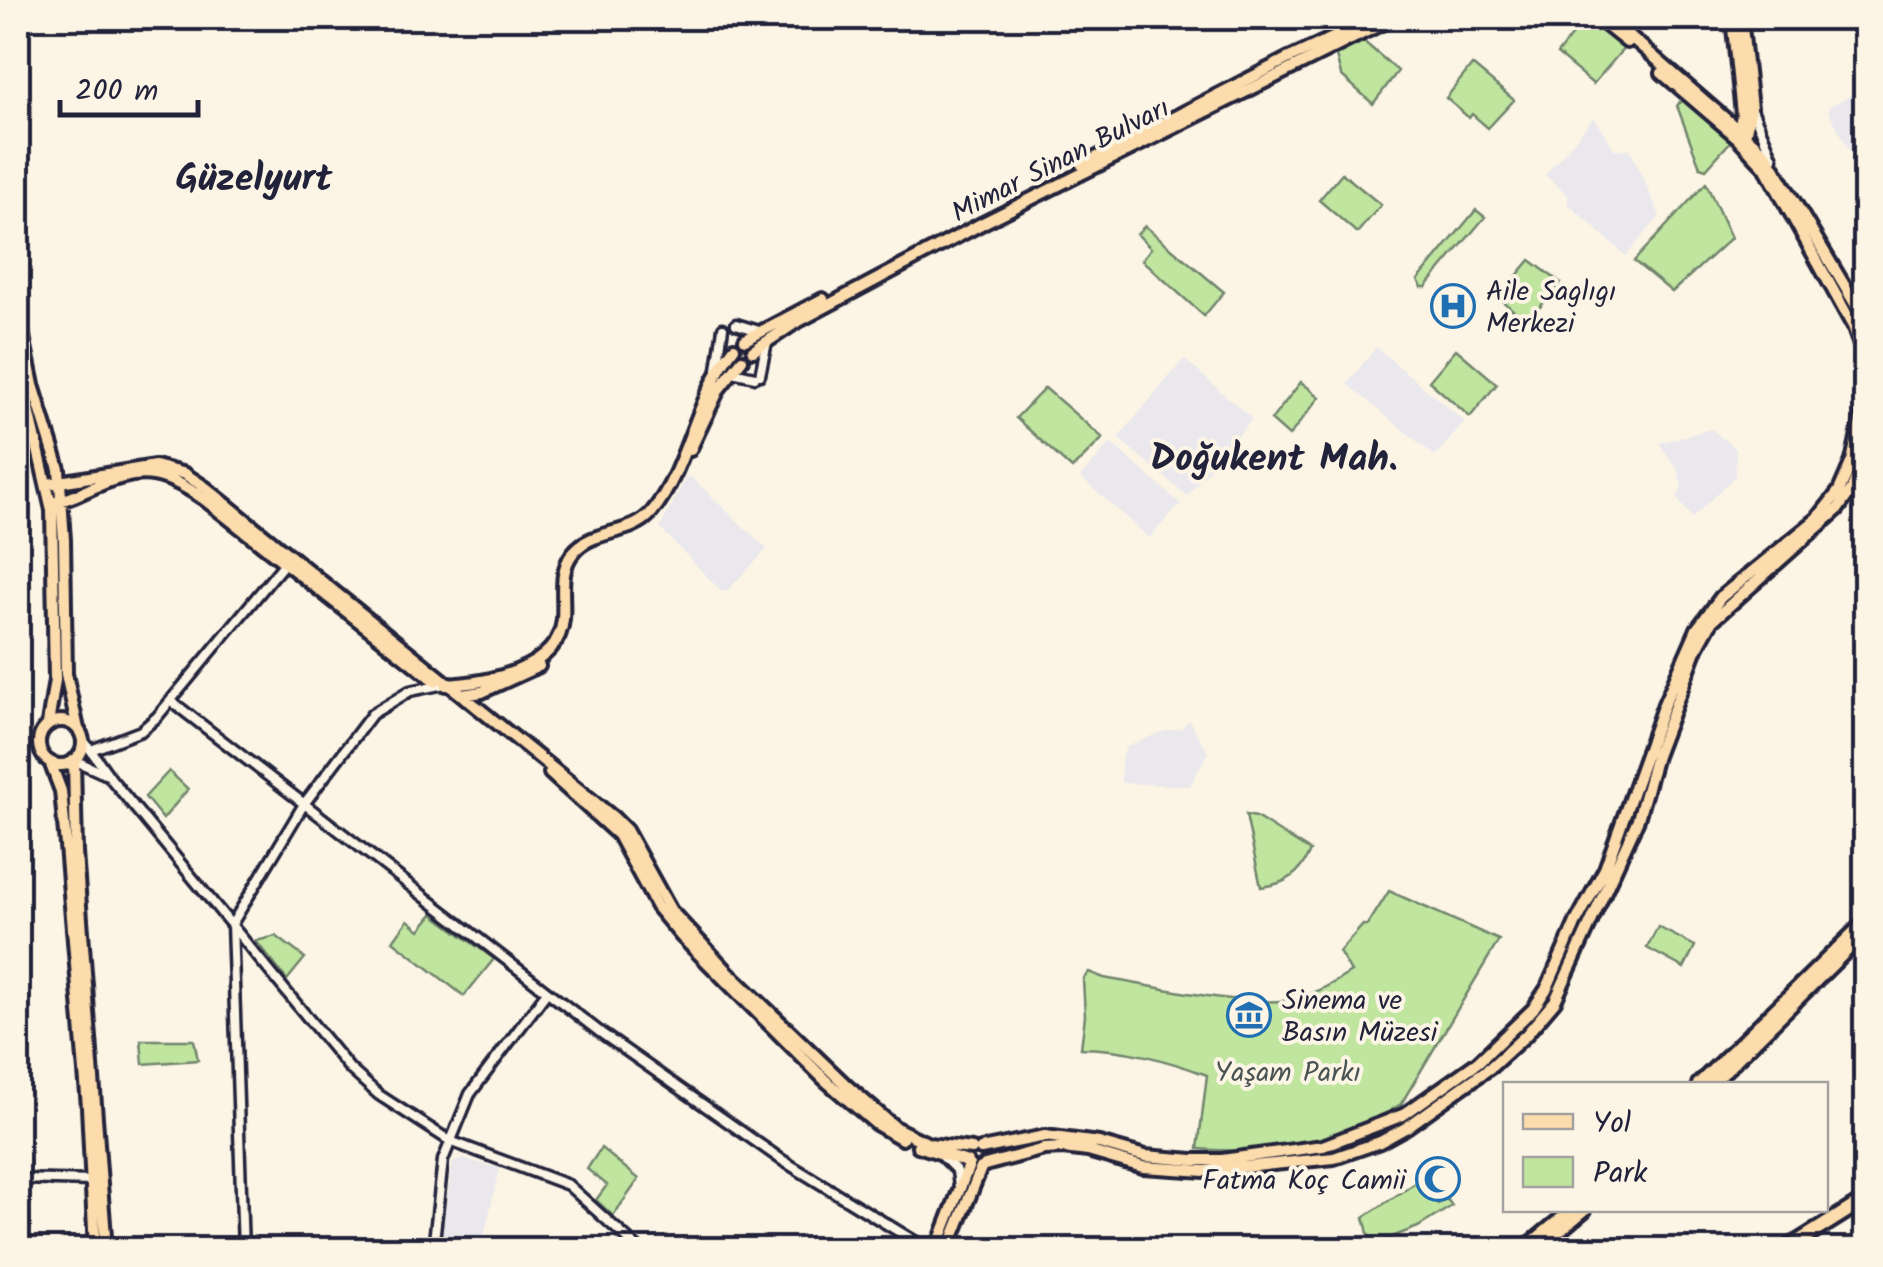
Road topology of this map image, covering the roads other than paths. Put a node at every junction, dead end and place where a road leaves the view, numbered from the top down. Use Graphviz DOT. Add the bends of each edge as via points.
graph roads {
  1 [pos="1376,18"];
  2 [pos="1393,18"];
  3 [pos="1596,18"];
  4 [pos="1609,18"];
  5 [pos="1732,18"];
  6 [pos="1741,18"];
  7 [pos="1746,107"];
  8 [pos="1728,119"];
  9 [pos="1742,136"];
  10 [pos="1783,180"];
  11 [pos="18,312"];
  12 [pos="1866,322"];
  13 [pos="736,324"];
  14 [pos="723,328"];
  15 [pos="765,337"];
  16 [pos="745,340"];
  17 [pos="734,348"];
  18 [pos="753,351"];
  19 [pos="1864,351"];
  20 [pos="742,360"];
  21 [pos="18,363"];
  22 [pos="716,372"];
  23 [pos="732,372"];
  24 [pos="1866,452"];
  25 [pos="53,483"];
  26 [pos="56,502"];
  27 [pos="287,560"];
  28 [pos="451,690"];
  29 [pos="171,701"];
  30 [pos="48,724"];
  31 [pos="80,734"];
  32 [pos="91,750"];
  33 [pos="74,760"];
  34 [pos="50,762"];
  35 [pos="112,780"];
  36 [pos="304,804"];
  37 [pos="1866,920"];
  38 [pos="232,924"];
  39 [pos="1866,932"];
  40 [pos="547,992"];
  41 [pos="1700,1082"];
  42 [pos="1714,1082"];
  43 [pos="450,1141"];
  44 [pos="976,1149"];
  45 [pos="940,1155"];
  46 [pos="975,1165"];
  47 [pos="18,1179"];
  48 [pos="92,1181"];
  49 [pos="960,1187"];
  50 [pos="1866,1199"];
  51 [pos="1866,1207"];
  52 [pos="1568,1212"];
  53 [pos="1582,1212"];
  54 [pos="242,1246"];
  55 [pos="94,1250"];
  56 [pos="106,1250"];
  57 [pos="433,1250"];
  58 [pos="640,1250"];
  59 [pos="932,1250"];
  60 [pos="948,1250"];
  61 [pos="1517,1250"];
  62 [pos="1537,1250"];
  63 [pos="1785,1250"];
  64 [pos="1797,1250"];
  1 -- 15 [label="main road, Mimar Sinan Bulvarı"];
  2 -- 15 [label="main road, Mimar Sinan Bulvarı"];
  3 -- 9 [label="main road"];
  4 -- 8 [label="main road"];
  5 -- 7 [label="main road"];
  6 -- 7 [label="main road"];
  7 -- 8 [label="street"];
  7 -- 9 [label="main road"];
  7 -- 10 [label="street"];
  8 -- 9 [label="main road"];
  9 -- 10 [label="main road" via="1766,154"];
  9 -- 19 [label="main road" via="1784,198"];
  10 -- 12 [label="main road"];
  11 -- 25 [label="main road" via="59,469"];
  13 -- 15 [label="street"];
  14 -- 22 [label="street"];
  15 -- 16 [label="main road, Mimar Sinan Bulvarı"];
  15 -- 18 [label="main road, Mimar Sinan Bulvarı"];
  15 -- 23 [label="street" via="758,376"];
  16 -- 17 [label="main road"];
  16 -- 18 [label="main road"];
  17 -- 20 [label="main road"];
  17 -- 22 [label="main road"];
  18 -- 20 [label="main road"];
  19 -- 44 [label="main road" via="1865,403 1839,491 1818,518 1720,597 1697,628 1605,870 1546,988 1478,1062 1404,1115 1323,1146 1222,1160 1145,1156 1045,1136"];
  20 -- 23 [label="main road"];
  21 -- 25 [label="main road"];
  22 -- 28 [label="main road" via="650,515 582,543 568,560 562,627 552,646 532,662"];
  23 -- 28 [label="main road" via="661,510 638,531 601,542 572,562 568,624 554,654 482,692"];
  24 -- 46 [label="main road" via="1838,509 1712,621 1656,756 1638,819 1555,1001 1491,1067 1408,1127 1334,1158 1205,1171 1143,1167 1062,1148"];
  25 -- 26 [label="main road"];
  25 -- 27 [label="main road" via="131,468 171,468 206,488"];
  26 -- 27 [label="main road" via="129,476 168,477"];
  26 -- 30 [label="main road" via="55,680"];
  26 -- 31 [label="main road" via="66,674"];
  27 -- 28 [label="main road"];
  27 -- 29 [label="street"];
  28 -- 36 [label="street" via="410,690 372,714"];
  28 -- 44 [label="main road" via="626,830 671,912 847,1086 896,1128 928,1144"];
  28 -- 45 [label="main road" via="604,820 682,937 825,1080 876,1124"];
  29 -- 32 [label="street" via="141,731"];
  29 -- 36 [label="street"];
  30 -- 31 [label="main road" via="63,721"];
  30 -- 34 [label="main road" via="39,744"];
  31 -- 32 [label="street"];
  31 -- 33 [label="main road"];
  32 -- 35 [label="street"];
  33 -- 34 [label="main road"];
  33 -- 35 [label="street"];
  33 -- 56 [label="main road"];
  34 -- 48 [label="main road" via="66,834"];
  35 -- 38 [label="street"];
  36 -- 38 [label="street"];
  36 -- 40 [label="street"];
  37 -- 41 [label="main road"];
  38 -- 43 [label="street" via="350,1069"];
  38 -- 54 [label="street"];
  39 -- 42 [label="main road"];
  40 -- 43 [label="street" via="470,1094"];
  40 -- 59 [label="street" via="736,1130"];
  43 -- 57 [label="street"];
  43 -- 58 [label="street" via="568,1186"];
  44 -- 46 [label="main road"];
  44 -- 46 [label="main road" via="987,1156"];
  45 -- 46 [label="main road"];
  45 -- 49 [label="street" via="957,1171"];
  46 -- 49 [label="main road"];
  46 -- 60 [label="main road"];
  47 -- 48 [label="street"];
  48 -- 55 [label="main road"];
  49 -- 59 [label="main road"];
  50 -- 63 [label="highway"];
  51 -- 64 [label="highway"];
  52 -- 61 [label="main road"];
  53 -- 62 [label="main road"];
}
